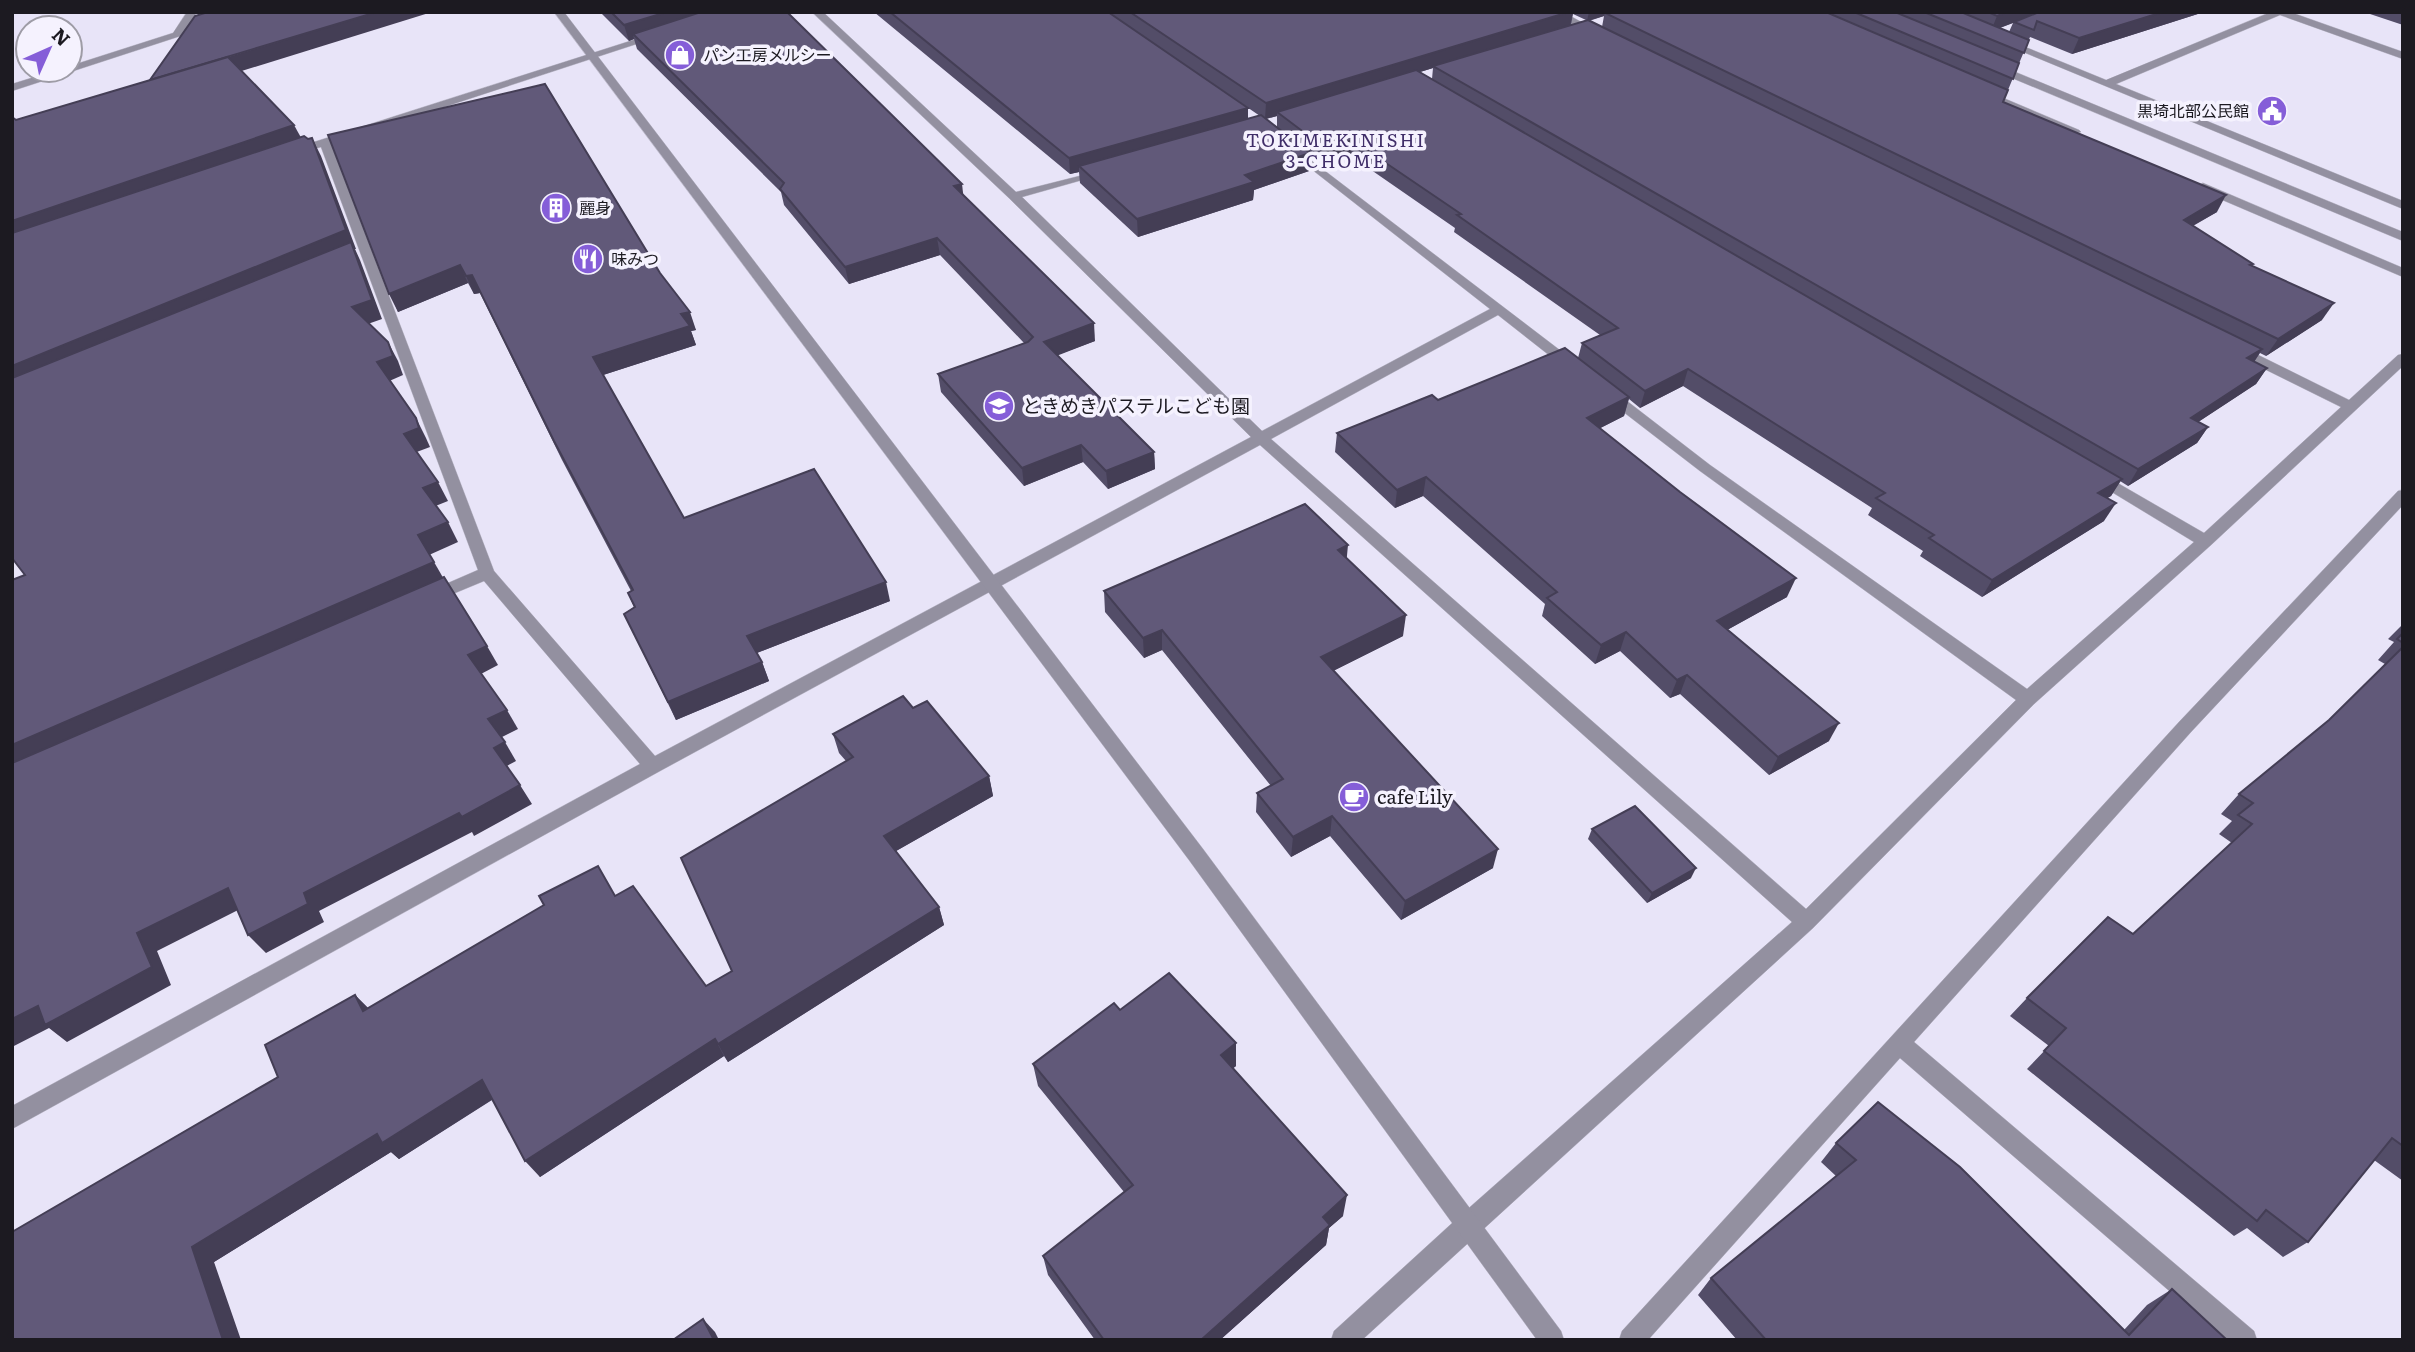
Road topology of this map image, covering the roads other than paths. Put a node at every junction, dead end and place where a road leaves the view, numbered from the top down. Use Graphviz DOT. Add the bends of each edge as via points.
graph roads {
  1 [pos="192,12"];
  2 [pos="249,12"];
  3 [pos="559,12"];
  4 [pos="817,12"];
  5 [pos="1555,12"];
  6 [pos="1592,26"];
  7 [pos="1572,32"];
  8 [pos="2003,33"];
  9 [pos="664,34"];
  10 [pos="177,35"];
  11 [pos="1610,40"];
  12 [pos="590,56"];
  13 [pos="2403,56"];
  14 [pos="1980,60"];
  15 [pos="84,65"];
  16 [pos="2106,84"];
  17 [pos="1973,88"];
  18 [pos="2087,137"];
  19 [pos="324,141"];
  20 [pos="1284,142"];
  21 [pos="285,155"];
  22 [pos="1119,166"];
  23 [pos="2188,181"];
  24 [pos="1014,196"];
  25 [pos="2403,205"];
  26 [pos="2403,237"];
  27 [pos="2403,273"];
  28 [pos="1499,309"];
  29 [pos="2227,345"];
  30 [pos="2403,358"];
  31 [pos="2351,406"];
  32 [pos="1261,438"];
  33 [pos="2086,471"];
  34 [pos="2403,495"];
  35 [pos="2206,541"];
  36 [pos="487,573"];
  37 [pos="994,583"];
  38 [pos="412,606"];
  39 [pos="2028,699"];
  40 [pos="653,766"];
  41 [pos="1806,922"];
  42 [pos="1899,1044"];
  43 [pos="12,1118"];
  44 [pos="1469,1223"];
  45 [pos="1343,1340"];
  46 [pos="1552,1340"];
  47 [pos="1632,1340"];
  48 [pos="2245,1340"];
  1 -- 10 [label="street"];
  2 -- 10 [label="street"];
  3 -- 12 [label="street"];
  4 -- 24 [label="street"];
  5 -- 6 [label="street"];
  6 -- 7 [label="street"];
  6 -- 11 [label="street"];
  8 -- 16 [label="street" via="1991,37"];
  9 -- 12 [label="street"];
  10 -- 15 [label="street"];
  12 -- 19 [label="street"];
  12 -- 37 [label="street"];
  13 -- 16 [label="street" via="2280,12"];
  14 -- 26 [label="street"];
  16 -- 25 [label="street"];
  17 -- 18 [label="street"];
  19 -- 21 [label="street"];
  19 -- 36 [label="street" via="359,253"];
  20 -- 28 [label="street"];
  22 -- 24 [label="street"];
  23 -- 27 [label="street"];
  24 -- 32 [label="street"];
  28 -- 32 [label="street"];
  28 -- 39 [label="street" via="1705,468"];
  29 -- 31 [label="street"];
  30 -- 31 [label="street"];
  31 -- 35 [label="street"];
  32 -- 37 [label="street"];
  32 -- 41 [label="street"];
  33 -- 35 [label="street"];
  34 -- 42 [label="street" via="2185,727"];
  35 -- 39 [label="street"];
  36 -- 38 [label="street"];
  36 -- 40 [label="street"];
  37 -- 40 [label="street"];
  37 -- 44 [label="street"];
  39 -- 41 [label="street"];
  40 -- 43 [label="street"];
  41 -- 44 [label="street"];
  42 -- 47 [label="street"];
  42 -- 48 [label="street"];
  44 -- 45 [label="street"];
  44 -- 46 [label="street"];
}
